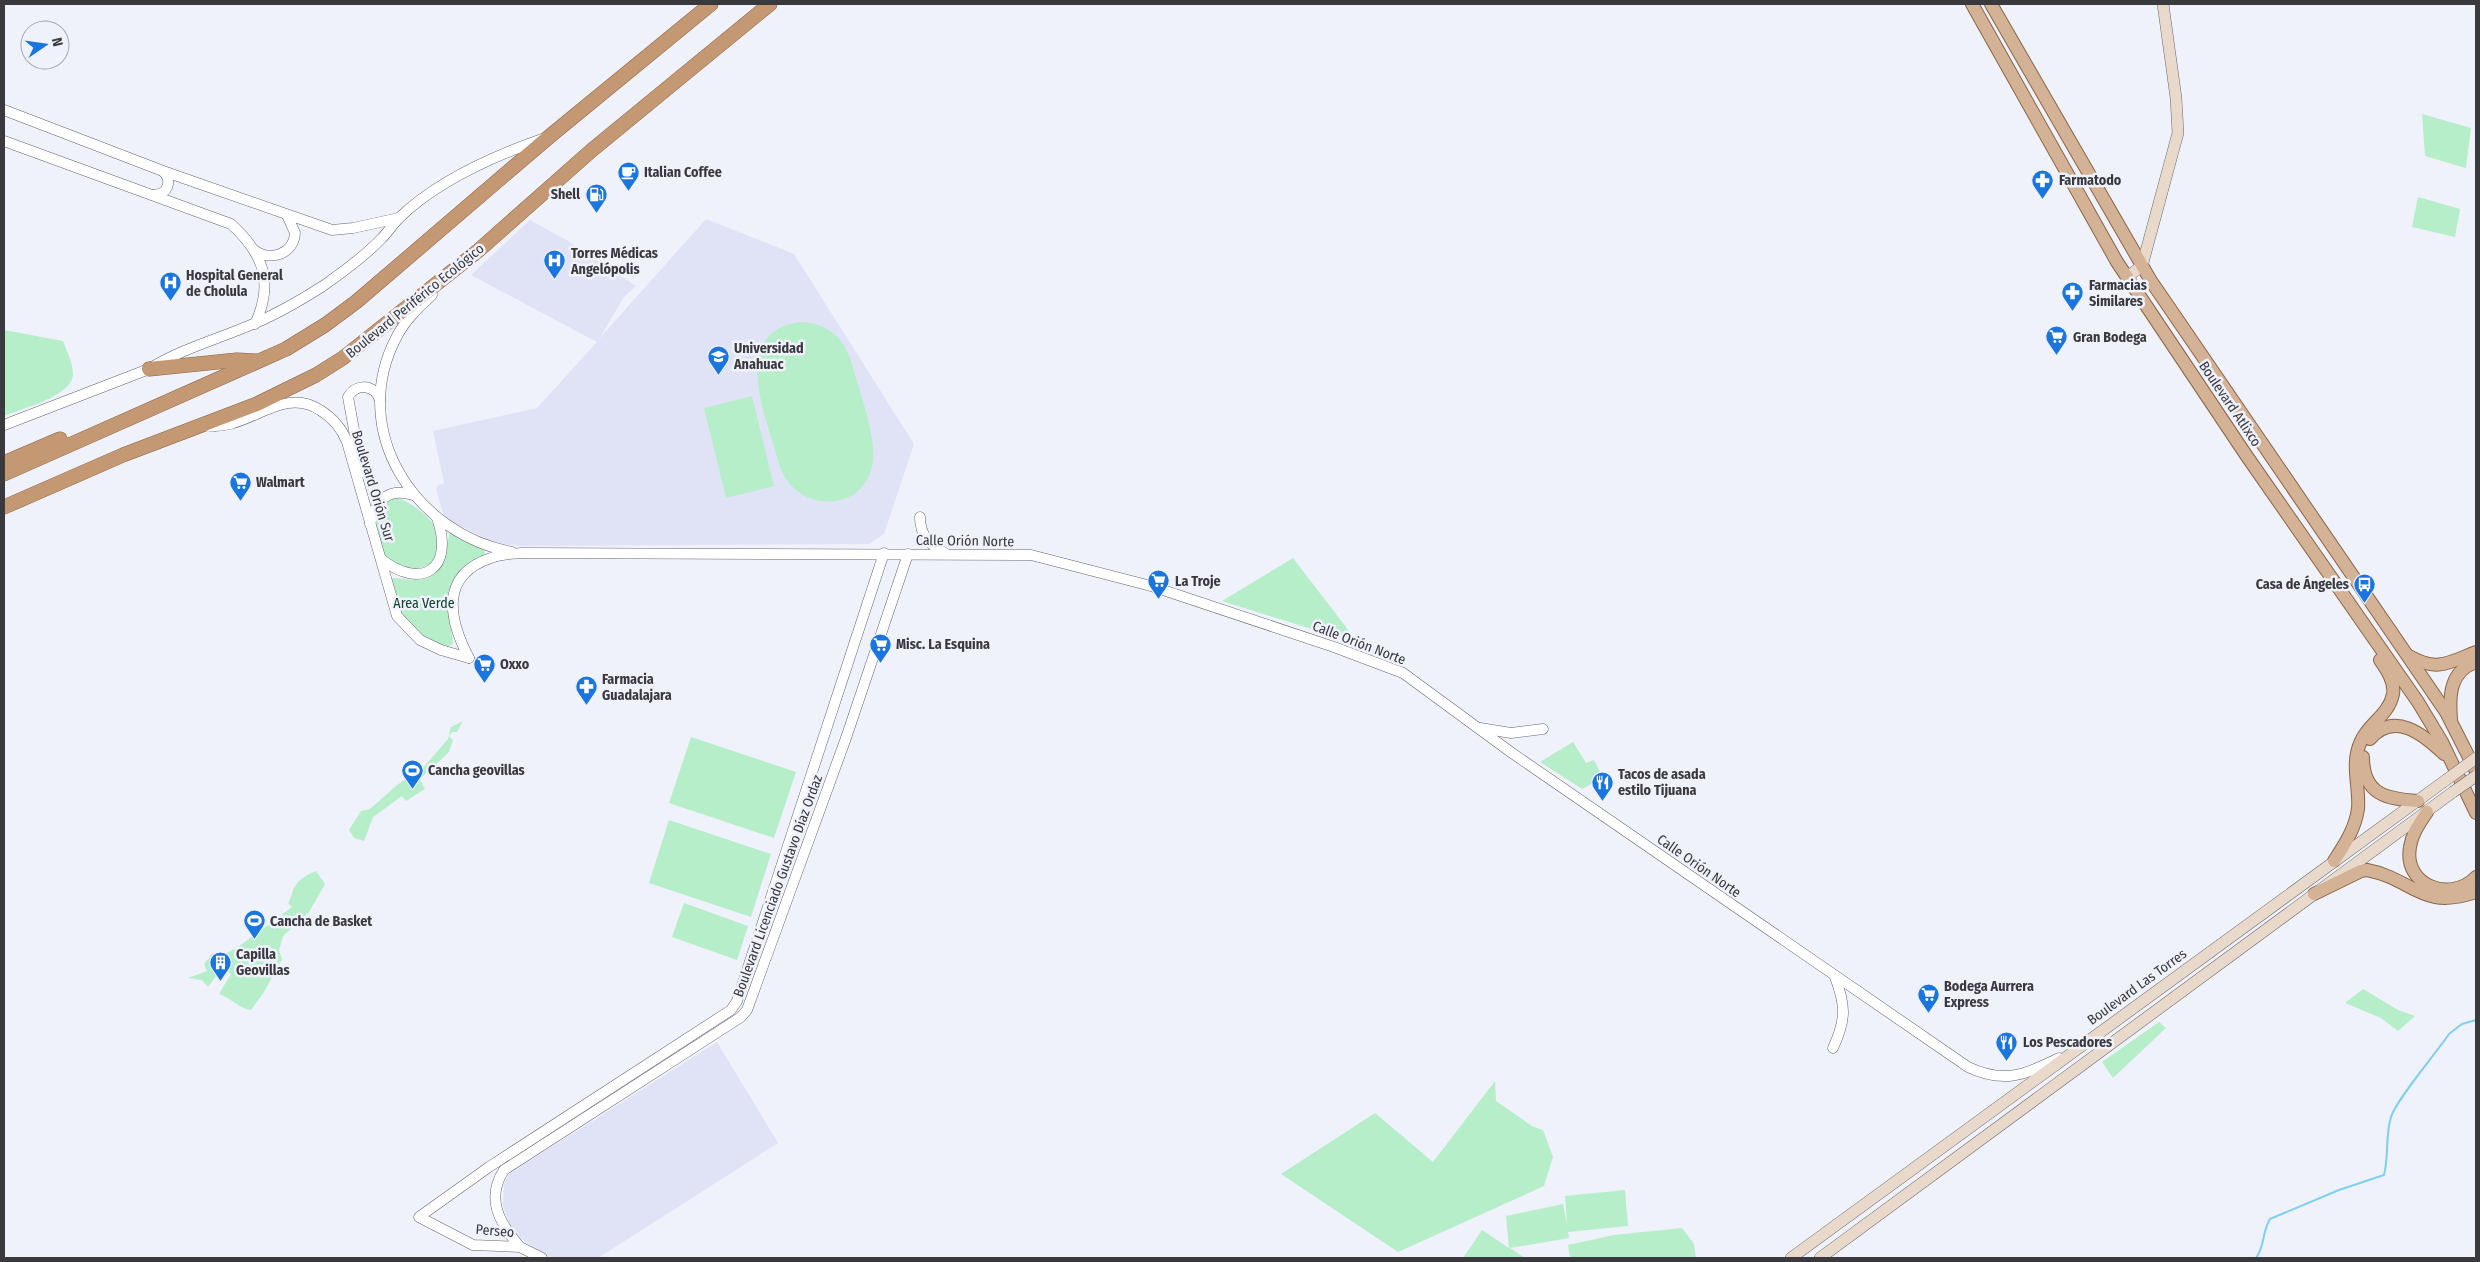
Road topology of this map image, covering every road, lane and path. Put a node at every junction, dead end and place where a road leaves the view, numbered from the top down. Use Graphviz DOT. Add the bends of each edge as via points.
graph roads {
  1 [pos="711,4"];
  2 [pos="770,4"];
  3 [pos="1972,4"];
  4 [pos="1991,4"];
  5 [pos="2163,4"];
  6 [pos="4,110"];
  7 [pos="550,136"];
  8 [pos="4,141"];
  9 [pos="164,171"];
  10 [pos="154,196"];
  11 [pos="287,215"];
  12 [pos="399,218"];
  13 [pos="254,250"];
  14 [pos="2142,266"];
  15 [pos="2127,277"];
  16 [pos="442,279"];
  17 [pos="255,324"];
  18 [pos="259,362"];
  19 [pos="148,369"];
  20 [pos="381,401"];
  21 [pos="202,424"];
  22 [pos="4,425"];
  23 [pos="102,430"];
  24 [pos="2246,454"];
  25 [pos="123,455"];
  26 [pos="4,463"];
  27 [pos="4,474"];
  28 [pos="359,485"];
  29 [pos="413,496"];
  30 [pos="4,507"];
  31 [pos="4,514"];
  32 [pos="920,517"];
  33 [pos="437,518"];
  34 [pos="370,524"];
  35 [pos="486,545"];
  36 [pos="522,553"];
  37 [pos="884,553"];
  38 [pos="908,554"];
  39 [pos="946,554"];
  40 [pos="380,559"];
  41 [pos="484,561"];
  42 [pos="458,638"];
  43 [pos="2476,652"];
  44 [pos="457,655"];
  45 [pos="2408,655"];
  46 [pos="2476,662"];
  47 [pos="2451,721"];
  48 [pos="1476,727"];
  49 [pos="1543,729"];
  50 [pos="2476,758"];
  51 [pos="2452,762"];
  52 [pos="2476,771"];
  53 [pos="2476,776"];
  54 [pos="2418,800"];
  55 [pos="2427,812"];
  56 [pos="2476,813"];
  57 [pos="2334,861"];
  58 [pos="2476,877"];
  59 [pos="774,890"];
  60 [pos="2476,892"];
  61 [pos="2314,894"];
  62 [pos="790,895"];
  63 [pos="1835,977"];
  64 [pos="1833,1048"];
  65 [pos="2069,1054"];
  66 [pos="419,1217"];
  67 [pos="520,1247"];
  68 [pos="542,1258"];
  69 [pos="1791,1258"];
  70 [pos="1820,1258"];
  1 -- 7 [label="highway"];
  2 -- 16 [label="highway, Boulevard Periférico Ecológico"];
  3 -- 15 [label="main road, Boulevard Atlixco"];
  4 -- 14 [label="main road, Boulevard Atlixco"];
  5 -- 14 [label="main road" via="2178,133"];
  6 -- 9 [label="street"];
  7 -- 12 [label="street" via="467,171"];
  7 -- 18 [label="highway" via="356,302 307,337"];
  8 -- 10 [label="street"];
  9 -- 10 [label="street" via="168,176 168,186 164,192"];
  9 -- 11 [label="street"];
  10 -- 13 [label="street" via="231,224"];
  11 -- 12 [label="street" via="332,230"];
  11 -- 13 [label="street" via="295,233 290,248 272,256"];
  12 -- 17 [label="street" via="382,238 323,286"];
  13 -- 17 [label="street" via="264,268 264,304"];
  14 -- 15 [label="main road"];
  14 -- 45 [label="main road, Boulevard Atlixco"];
  15 -- 24 [label="main road, Boulevard Atlixco"];
  16 -- 20 [label="street" via="432,296 409,318 396,338 384,371"];
  16 -- 21 [label="highway, Boulevard Periférico Ecológico" via="343,358 316,375 257,404"];
  17 -- 19 [label="street" via="170,355"];
  18 -- 19 [label="highway" via="237,360"];
  18 -- 23 [label="highway"];
  19 -- 22 [label="street"];
  20 -- 28 [label="street" via="377,393 367,386 348,397 359,457"];
  20 -- 29 [label="street" via="388,447"];
  21 -- 25 [label="highway, Boulevard Periférico Ecológico"];
  21 -- 28 [label="street, Boulevard Orión Sur" via="220,426 290,402 310,405 329,416 342,431"];
  23 -- 26 [label="highway" via="70,436"];
  23 -- 27 [label="highway"];
  24 -- 51 [label="main road, Boulevard Atlixco" via="2418,702"];
  24 -- 57 [label="main road" via="2248,469 2392,682 2393,694 2386,711 2366,732 2356,752 2358,809 2352,834"];
  25 -- 30 [label="highway, Boulevard Periférico Ecológico"];
  25 -- 31 [label="highway" via="103,470"];
  28 -- 34 [label="street, Boulevard Orión Sur"];
  29 -- 33 [label="street"];
  29 -- 34 [label="street" via="399,492 386,495 378,503"];
  32 -- 39 [label="street" via="920,527 926,539"];
  33 -- 35 [label="street, Calle Orión Norte"];
  33 -- 40 [label="street" via="443,548 433,568 414,574 401,573"];
  34 -- 40 [label="street, Boulevard Orión Sur"];
  35 -- 36 [label="street, Calle Orión Norte"];
  35 -- 41 [label="street" via="488,555"];
  36 -- 37 [label="street, Calle Orión Norte"];
  36 -- 41 [label="street, Calle Orión Norte"];
  37 -- 38 [label="street, Calle Orión Norte"];
  37 -- 59 [label="street, Boulevard Licenciado Gustavo Díaz Ordaz"];
  38 -- 39 [label="street, Calle Orión Norte"];
  38 -- 62 [label="street, Boulevard Licenciado Gustavo Díaz Ordaz"];
  39 -- 48 [label="street, Calle Orión Norte" via="1031,555 1151,586 1403,673"];
  40 -- 44 [label="street, Boulevard Orión Sur" via="394,608 403,624 430,646"];
  41 -- 42 [label="street, Calle Orión Norte" via="459,583 452,613"];
  42 -- 44 [label="street"];
  42 -- 44 [label="street, Boulevard Orión Sur" via="469,658"];
  43 -- 45 [label="main road" via="2437,666"];
  45 -- 47 [label="main road, Boulevard Atlixco"];
  46 -- 47 [label="main road" via="2460,672 2452,685"];
  47 -- 52 [label="main road, Boulevard Atlixco"];
  48 -- 49 [label="street" via="1511,733"];
  48 -- 63 [label="street, Calle Orión Norte"];
  50 -- 54 [label="main road, Boulevard Las Torres, bridge"];
  51 -- 54 [label="main road" via="2419,732 2410,728 2393,726 2372,737 2363,756 2369,783 2383,796 2394,800"];
  51 -- 56 [label="main road, Boulevard Atlixco"];
  53 -- 55 [label="main road, bridge"];
  54 -- 57 [label="main road, Boulevard Las Torres"];
  55 -- 58 [label="main road" via="2417,826 2409,848 2417,876 2430,887 2442,890 2466,886"];
  55 -- 61 [label="main road"];
  57 -- 65 [label="main road, Boulevard Las Torres"];
  59 -- 62 [label="street"];
  59 -- 66 [label="street, Boulevard Licenciado Gustavo Díaz Ordaz" via="737,1001 731,1010 489,1167"];
  60 -- 61 [label="main road" via="2454,899 2438,899 2361,870"];
  61 -- 70 [label="main road"];
  62 -- 67 [label="street, Boulevard Licenciado Gustavo Díaz Ordaz" via="755,994 742,1017 504,1170 498,1180 497,1209 505,1230"];
  63 -- 64 [label="street" via="1843,996 1844,1014"];
  63 -- 65 [label="street, Calle Orión Norte" via="1968,1067 1984,1074 2017,1075"];
  65 -- 69 [label="main road, Boulevard Las Torres"];
  66 -- 67 [label="street, Perseo" via="473,1245"];
  67 -- 68 [label="street, Perseo"];
}
